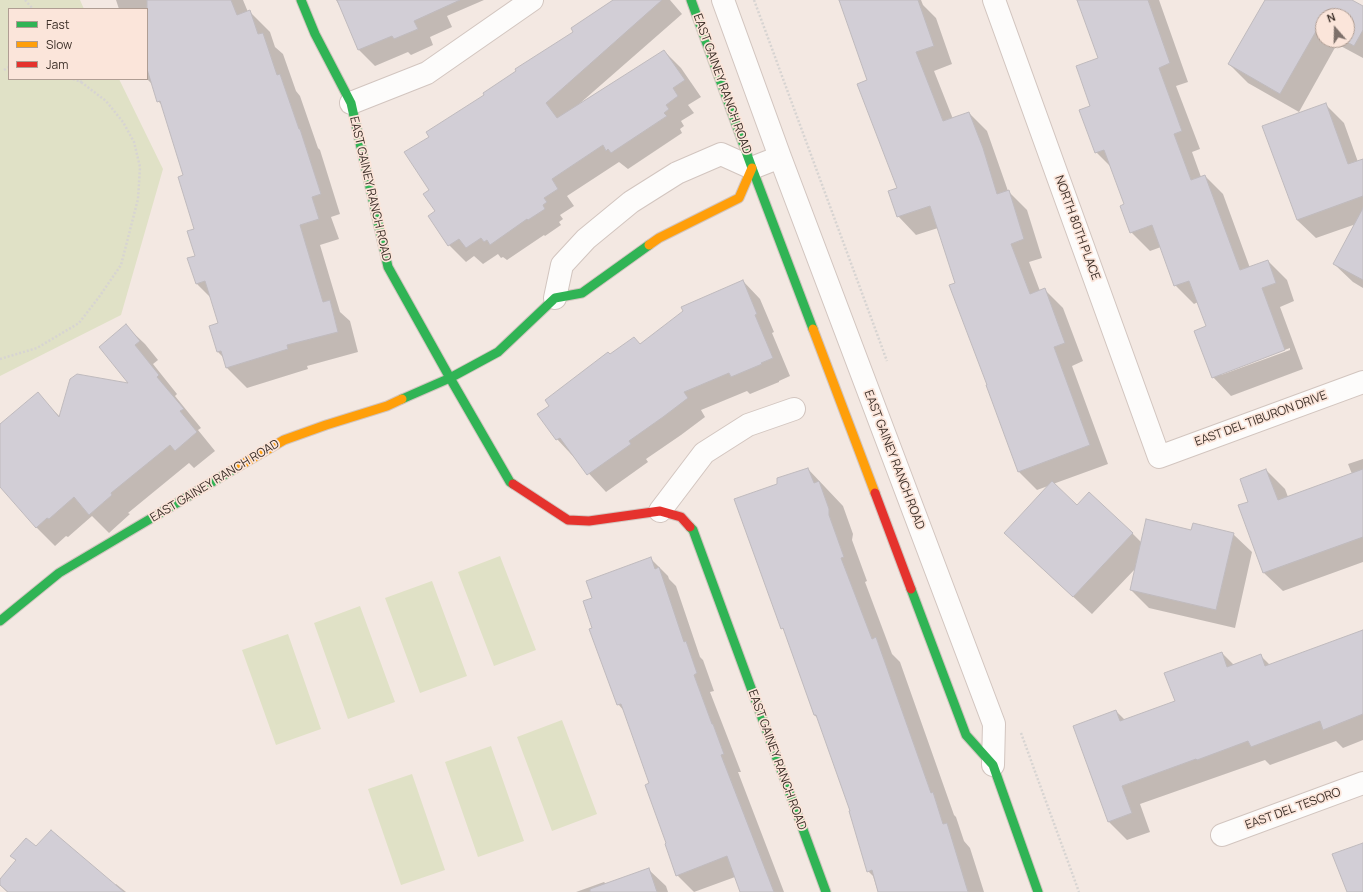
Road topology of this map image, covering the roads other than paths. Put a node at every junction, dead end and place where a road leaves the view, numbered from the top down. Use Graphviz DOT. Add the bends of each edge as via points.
graph roads {
  1 [pos="301,0"];
  2 [pos="532,0"];
  3 [pos="691,0"];
  4 [pos="723,0"];
  5 [pos="994,0"];
  6 [pos="351,103"];
  7 [pos="780,157"];
  8 [pos="752,168"];
  9 [pos="555,298"];
  10 [pos="450,378"];
  11 [pos="1363,382"];
  12 [pos="794,409"];
  13 [pos="1159,457"];
  14 [pos="660,511"];
  15 [pos="0,620"];
  16 [pos="992,765"];
  17 [pos="1363,783"];
  18 [pos="1222,835"];
  19 [pos="826,892"];
  20 [pos="1038,892"];
  1 -- 6 [label="street, EAST GAINEY RANCH ROAD" via="315,34"];
  2 -- 6 [label="street, EAST GAINEY RANCH ROAD" via="427,73"];
  3 -- 8 [label="street, EAST GAINEY RANCH ROAD"];
  4 -- 7 [label="street, EAST GAINEY RANCH ROAD"];
  5 -- 13 [label="street, NORTH 80TH PLACE"];
  6 -- 10 [label="street, EAST GAINEY RANCH ROAD" via="388,267"];
  7 -- 8 [label="street, EAST GAINEY RANCH ROAD"];
  7 -- 16 [label="street, EAST GAINEY RANCH ROAD" via="994,724"];
  8 -- 9 [label="street, EAST GAINEY RANCH ROAD" via="739,198 659,238 582,293"];
  8 -- 9 [label="street, EAST GAINEY RANCH ROAD" via="721,154 677,172 630,202 586,239 562,265"];
  8 -- 16 [label="street, EAST GAINEY RANCH ROAD" via="966,735"];
  9 -- 10 [label="street, EAST GAINEY RANCH ROAD" via="498,352"];
  10 -- 14 [label="street, EAST GAINEY RANCH ROAD" via="510,482 568,520 589,521"];
  10 -- 15 [label="street, EAST GAINEY RANCH ROAD" via="387,406 284,440 59,573"];
  11 -- 13 [label="street, EAST DEL TIBURON DRIVE"];
  12 -- 14 [label="street" via="748,425 704,453"];
  14 -- 19 [label="street, EAST GAINEY RANCH ROAD" via="682,517 693,530"];
  16 -- 20 [label="street, EAST GAINEY RANCH ROAD"];
  17 -- 18 [label="street, EAST DEL TESORO"];
}
